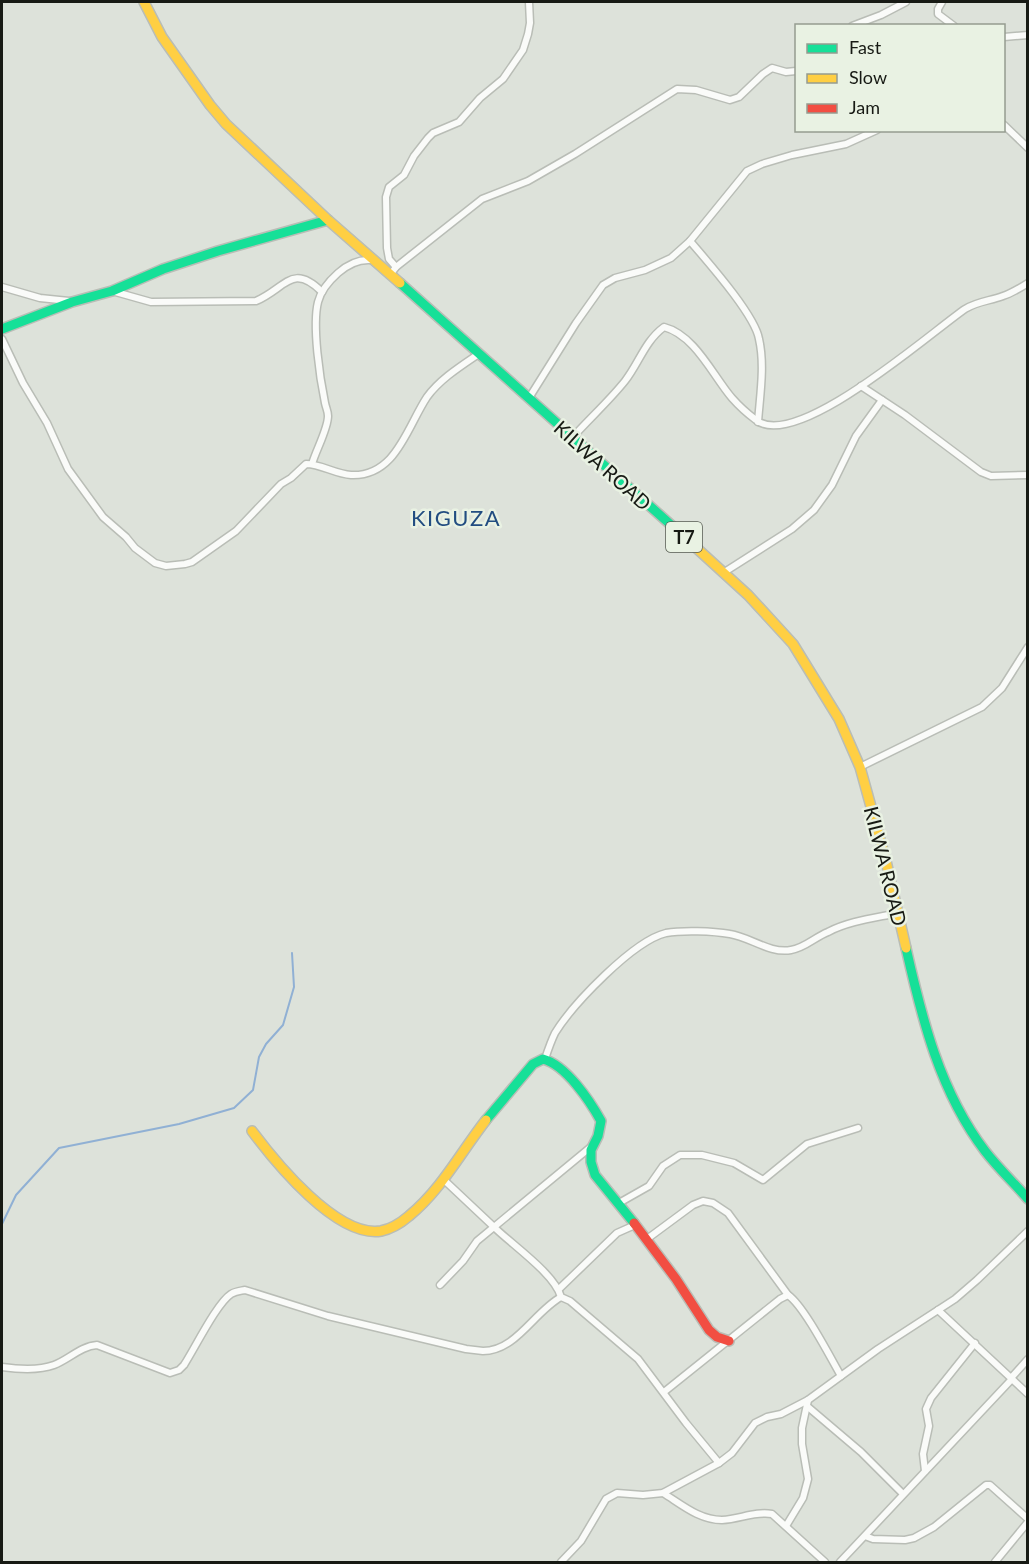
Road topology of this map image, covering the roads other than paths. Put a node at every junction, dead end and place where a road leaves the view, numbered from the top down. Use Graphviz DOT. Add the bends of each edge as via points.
graph roads {
  1 [pos="144,2"];
  2 [pos="529,2"];
  3 [pos="906,2"];
  4 [pos="942,2"];
  5 [pos="857,24"];
  6 [pos="952,24"];
  7 [pos="1028,35"];
  8 [pos="1005,37"];
  9 [pos="795,71"];
  10 [pos="1005,126"];
  11 [pos="873,132"];
  12 [pos="1028,148"];
  13 [pos="328,220"];
  14 [pos="690,241"];
  15 [pos="374,261"];
  16 [pos="393,271"];
  17 [pos="1028,283"];
  18 [pos="2,287"];
  19 [pos="112,291"];
  20 [pos="322,292"];
  21 [pos="72,302"];
  22 [pos="2,329"];
  23 [pos="2,339"];
  24 [pos="480,353"];
  25 [pos="861,386"];
  26 [pos="529,398"];
  27 [pos="882,400"];
  28 [pos="758,422"];
  29 [pos="572,437"];
  30 [pos="312,464"];
  31 [pos="1028,475"];
  32 [pos="722,573"];
  33 [pos="1028,647"];
  34 [pos="860,767"];
  35 [pos="898,913"];
  36 [pos="545,1059"];
  37 [pos="858,1128"];
  38 [pos="252,1131"];
  39 [pos="592,1146"];
  40 [pos="443,1179"];
  41 [pos="1028,1199"];
  42 [pos="619,1203"];
  43 [pos="635,1225"];
  44 [pos="494,1228"];
  45 [pos="1028,1230"];
  46 [pos="647,1239"];
  47 [pos="440,1285"];
  48 [pos="559,1289"];
  49 [pos="788,1295"];
  50 [pos="561,1297"];
  51 [pos="938,1310"];
  52 [pos="729,1341"];
  53 [pos="975,1343"];
  54 [pos="1028,1359"];
  55 [pos="2,1367"];
  56 [pos="841,1376"];
  57 [pos="1011,1379"];
  58 [pos="664,1392"];
  59 [pos="1028,1394"];
  60 [pos="808,1403"];
  61 [pos="719,1463"];
  62 [pos="925,1471"];
  63 [pos="663,1493"];
  64 [pos="903,1494"];
  65 [pos="1028,1520"];
  66 [pos="786,1526"];
  67 [pos="865,1536"];
  68 [pos="561,1563"];
  69 [pos="825,1563"];
  70 [pos="840,1563"];
  71 [pos="995,1563"];
  1 -- 13 [label="main road, KILWA ROAD / T7" via="162,38 226,124"];
  2 -- 16 [label="street" via="530,23 523,50 503,79 459,122 433,133 404,175 389,187 387,248"];
  3 -- 5 [label="street"];
  4 -- 6 [label="street" via="939,14"];
  7 -- 8 [label="street"];
  9 -- 16 [label="street" via="772,68 739,97 730,100 677,89 528,181 482,199"];
  10 -- 12 [label="street"];
  11 -- 14 [label="street" via="846,144 792,155 747,171"];
  13 -- 15 [label="main road, KILWA ROAD / T7"];
  13 -- 19 [label="main road" via="207,255"];
  14 -- 26 [label="street" via="660,265 603,285"];
  14 -- 28 [label="street" via="753,322 761,360"];
  15 -- 16 [label="main road, KILWA ROAD / T7"];
  15 -- 20 [label="street" via="356,261 344,267"];
  16 -- 24 [label="main road, KILWA ROAD / T7"];
  17 -- 25 [label="street" via="1005,296 985,299 965,309"];
  18 -- 21 [label="street"];
  19 -- 20 [label="street" via="151,302 256,301 297,277 308,280"];
  19 -- 21 [label="main road"];
  20 -- 30 [label="street" via="316,318 328,424"];
  21 -- 22 [label="main road"];
  23 -- 30 [label="street" via="76,482 103,518 155,563 166,566 192,562 236,531 302,466"];
  24 -- 26 [label="main road, KILWA ROAD / T7"];
  24 -- 30 [label="street" via="428,396 404,441 387,463 351,475"];
  25 -- 27 [label="street"];
  25 -- 28 [label="street" via="792,423 776,426"];
  26 -- 29 [label="main road, KILWA ROAD / T7"];
  27 -- 31 [label="street" via="981,472 991,476"];
  27 -- 32 [label="street" via="856,436 832,485 814,510 792,529"];
  28 -- 29 [label="street" via="733,399 684,338 664,327 650,339 626,380"];
  29 -- 32 [label="main road, KILWA ROAD / T7"];
  32 -- 34 [label="main road, KILWA ROAD / T7" via="793,644 839,718"];
  33 -- 34 [label="street" via="1002,688 982,707"];
  34 -- 35 [label="main road, KILWA ROAD / T7"];
  35 -- 36 [label="street" via="828,931 789,951 730,934 666,933 618,964 574,1008 555,1034"];
  35 -- 41 [label="main road, KILWA ROAD / T7" via="919,1005 943,1079 985,1151"];
  36 -- 39 [label="main road" via="555,1063 597,1113 601,1121"];
  36 -- 40 [label="main road" via="530,1068"];
  37 -- 42 [label="street" via="807,1144 763,1180 734,1163 702,1155 680,1155 663,1166 649,1186"];
  38 -- 40 [label="main road" via="286,1175 339,1218 360,1229 381,1231 401,1223"];
  39 -- 42 [label="main road" via="595,1175"];
  39 -- 44 [label="street"];
  40 -- 44 [label="street"];
  42 -- 43 [label="main road"];
  43 -- 46 [label="main road"];
  43 -- 48 [label="street" via="617,1233"];
  44 -- 47 [label="street" via="477,1241"];
  44 -- 48 [label="street"];
  45 -- 51 [label="street" via="967,1290"];
  46 -- 49 [label="street" via="693,1205 713,1203 729,1213"];
  46 -- 52 [label="main road" via="709,1330"];
  48 -- 50 [label="street"];
  49 -- 52 [label="street"];
  49 -- 56 [label="street"];
  50 -- 55 [label="street" via="502,1348 483,1351 304,1310 245,1290 232,1293 221,1304 184,1365 170,1373 97,1345 53,1366"];
  50 -- 58 [label="street" via="631,1352"];
  51 -- 53 [label="street"];
  51 -- 56 [label="street"];
  52 -- 58 [label="street"];
  53 -- 57 [label="street"];
  53 -- 62 [label="street" via="926,1409 929,1426 922,1454"];
  54 -- 57 [label="street"];
  56 -- 60 [label="street"];
  57 -- 59 [label="street"];
  57 -- 62 [label="street"];
  58 -- 61 [label="street"];
  60 -- 61 [label="street" via="755,1423"];
  60 -- 64 [label="street"];
  60 -- 66 [label="street" via="802,1428 808,1479 803,1498"];
  61 -- 63 [label="street"];
  62 -- 64 [label="street"];
  63 -- 66 [label="street" via="706,1517 720,1520 763,1512"];
  63 -- 68 [label="street" via="617,1493 606,1499 581,1541"];
  64 -- 67 [label="street"];
  65 -- 67 [label="street" via="990,1485 914,1538"];
  65 -- 71 [label="street"];
  66 -- 69 [label="street"];
  67 -- 70 [label="street"];
}
